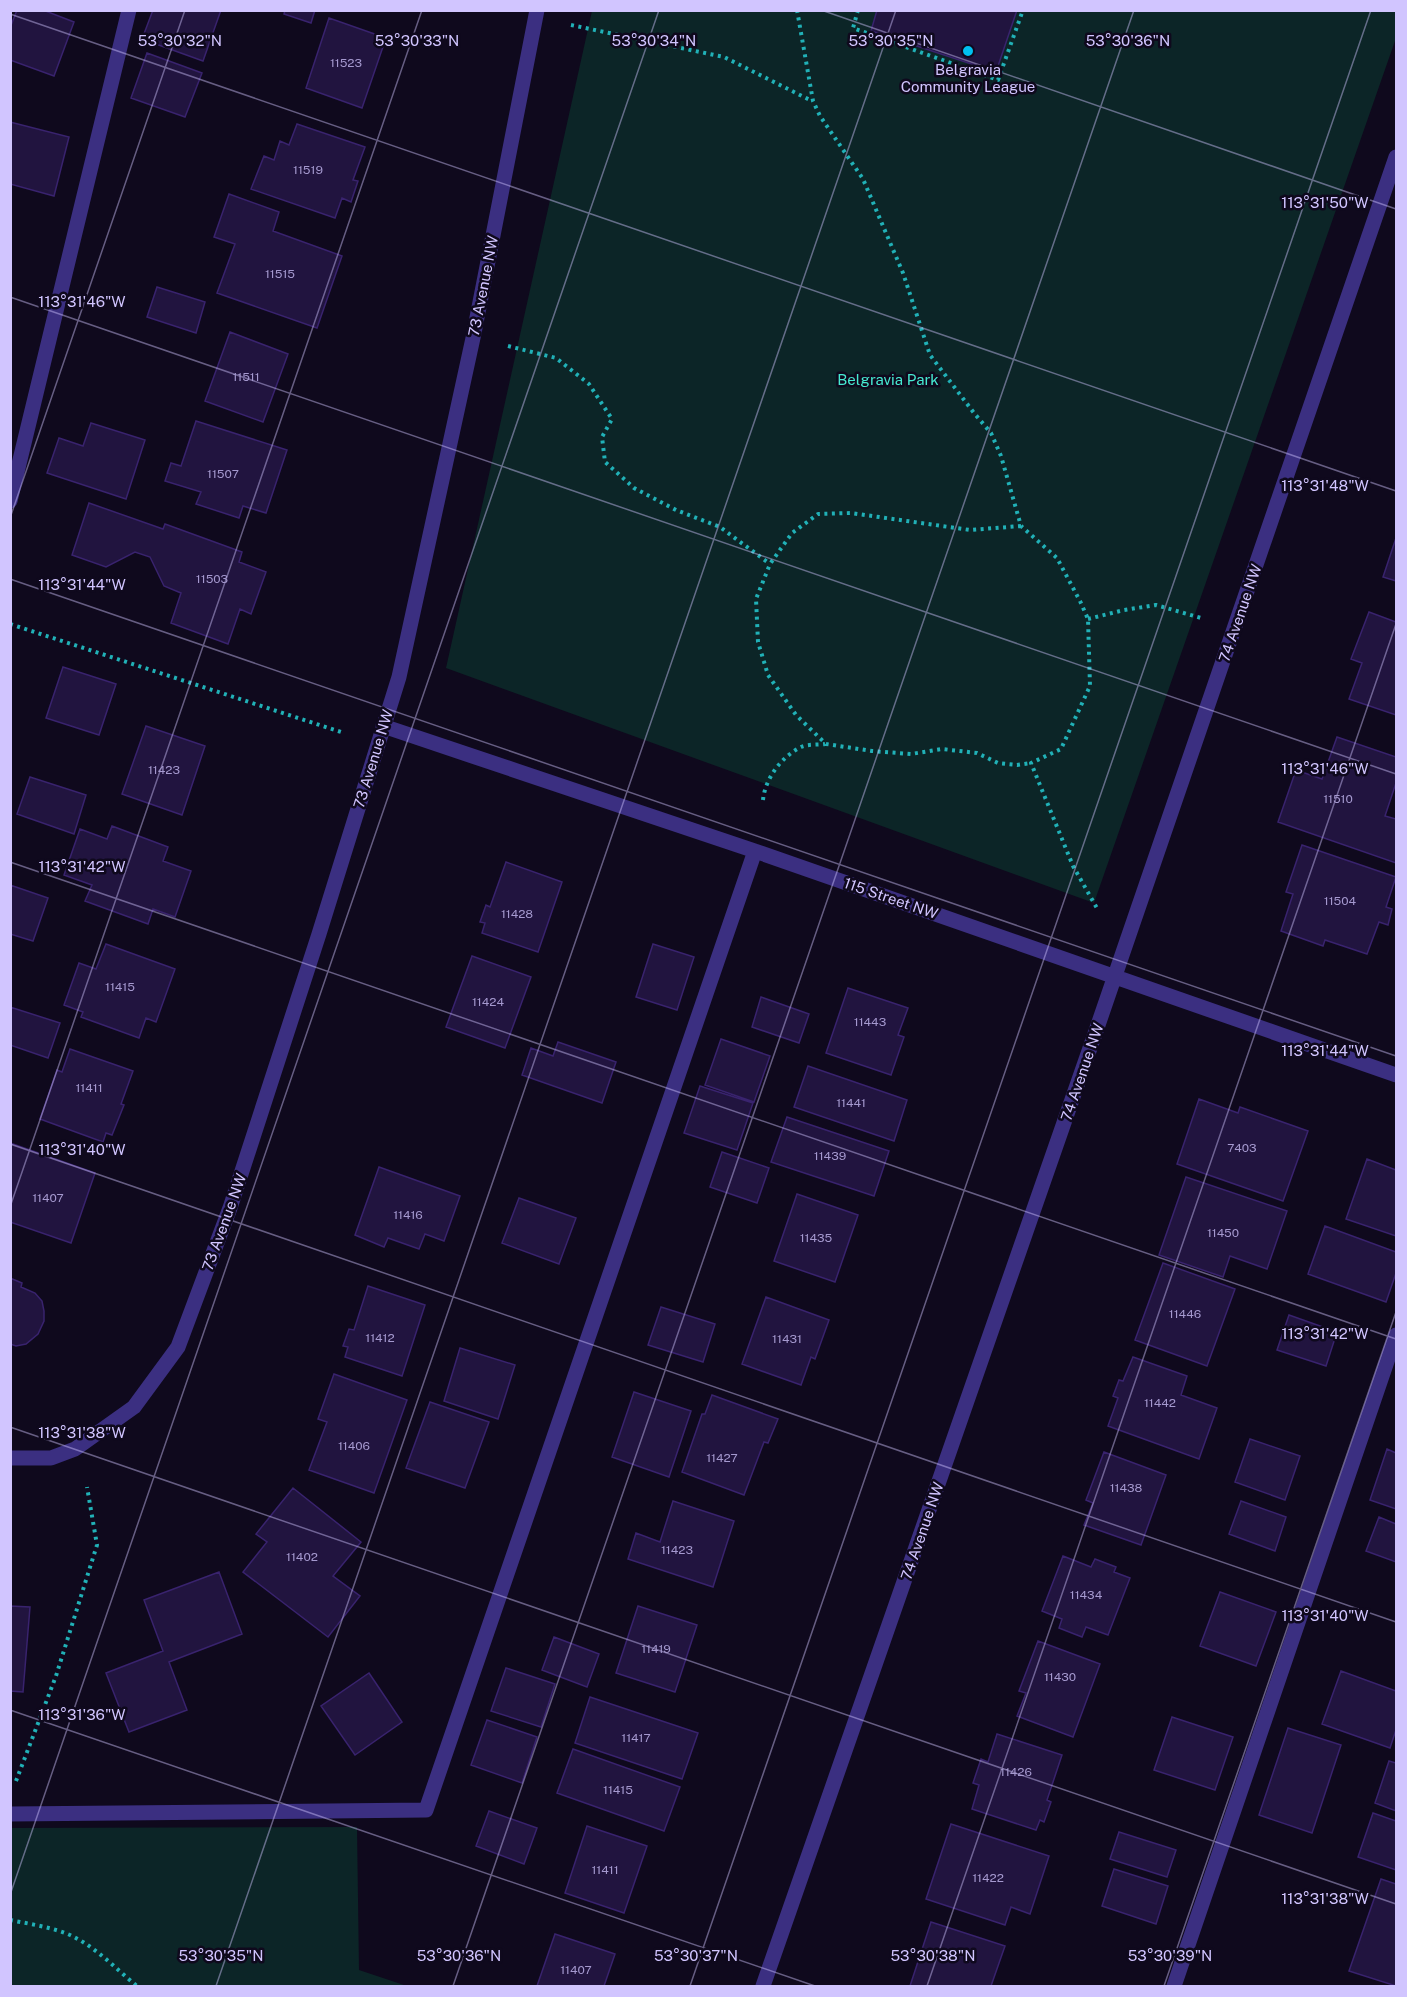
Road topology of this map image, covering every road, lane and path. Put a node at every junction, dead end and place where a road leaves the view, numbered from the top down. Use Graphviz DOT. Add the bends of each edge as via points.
graph roads {
  1 [pos="129,10"];
  2 [pos="537,10"];
  3 [pos="797,10"];
  4 [pos="858,10"];
  5 [pos="1023,10"];
  6 [pos="571,26"];
  7 [pos="813,101"];
  8 [pos="1396,157"];
  9 [pos="508,346"];
  10 [pos="10,501"];
  11 [pos="1021,526"];
  12 [pos="770,564"];
  13 [pos="1201,618"];
  14 [pos="1088,619"];
  15 [pos="10,624"];
  16 [pos="383,726"];
  17 [pos="340,732"];
  18 [pos="826,744"];
  19 [pos="1031,763"];
  20 [pos="763,800"];
  21 [pos="755,851"];
  22 [pos="1098,910"];
  23 [pos="1115,976"];
  24 [pos="1396,1075"];
  25 [pos="1396,1335"];
  26 [pos="10,1458"];
  27 [pos="87,1487"];
  28 [pos="13,1790"];
  29 [pos="10,1814"];
  30 [pos="10,1920"];
  31 [pos="137,1986"];
  32 [pos="763,1986"];
  33 [pos="1174,1986"];
  1 -- 10 [label="street"];
  2 -- 16 [label="street, 73 Avenue NW" via="471,349 399,677"];
  3 -- 7 [label="path"];
  4 -- 5 [label="path" via="853,28 998,80"];
  6 -- 7 [label="path" via="724,57"];
  7 -- 11 [label="path" via="863,179 903,273 930,355 991,433"];
  8 -- 23 [label="street, 74 Avenue NW"];
  9 -- 12 [label="path" via="556,358 589,384 612,419 602,437 605,462 634,488 720,527"];
  11 -- 12 [label="path" via="970,531 851,513 818,514 792,533"];
  11 -- 14 [label="path" via="1057,558"];
  12 -- 18 [label="path" via="756,599 758,642 768,675 796,715"];
  13 -- 14 [label="path" via="1156,605"];
  14 -- 19 [label="path" via="1090,686 1061,749"];
  15 -- 17 [label="path"];
  16 -- 21 [label="street, 115 Street NW"];
  16 -- 26 [label="street, 73 Avenue NW" via="230,1208 178,1347 134,1407 75,1449 51,1458"];
  18 -- 19 [label="path" via="911,754 942,749 977,753 998,764"];
  18 -- 20 [label="path" via="802,746 775,768"];
  19 -- 22 [label="path" via="1073,866"];
  21 -- 23 [label="street, 115 Street NW"];
  21 -- 29 [label="street" via="426,1810"];
  23 -- 24 [label="street, 115 Street NW"];
  23 -- 32 [label="street, 74 Avenue NW"];
  25 -- 33 [label="street"];
  27 -- 28 [label="path" via="97,1545 56,1676"];
  30 -- 31 [label="path" via="71,1936"];
}
